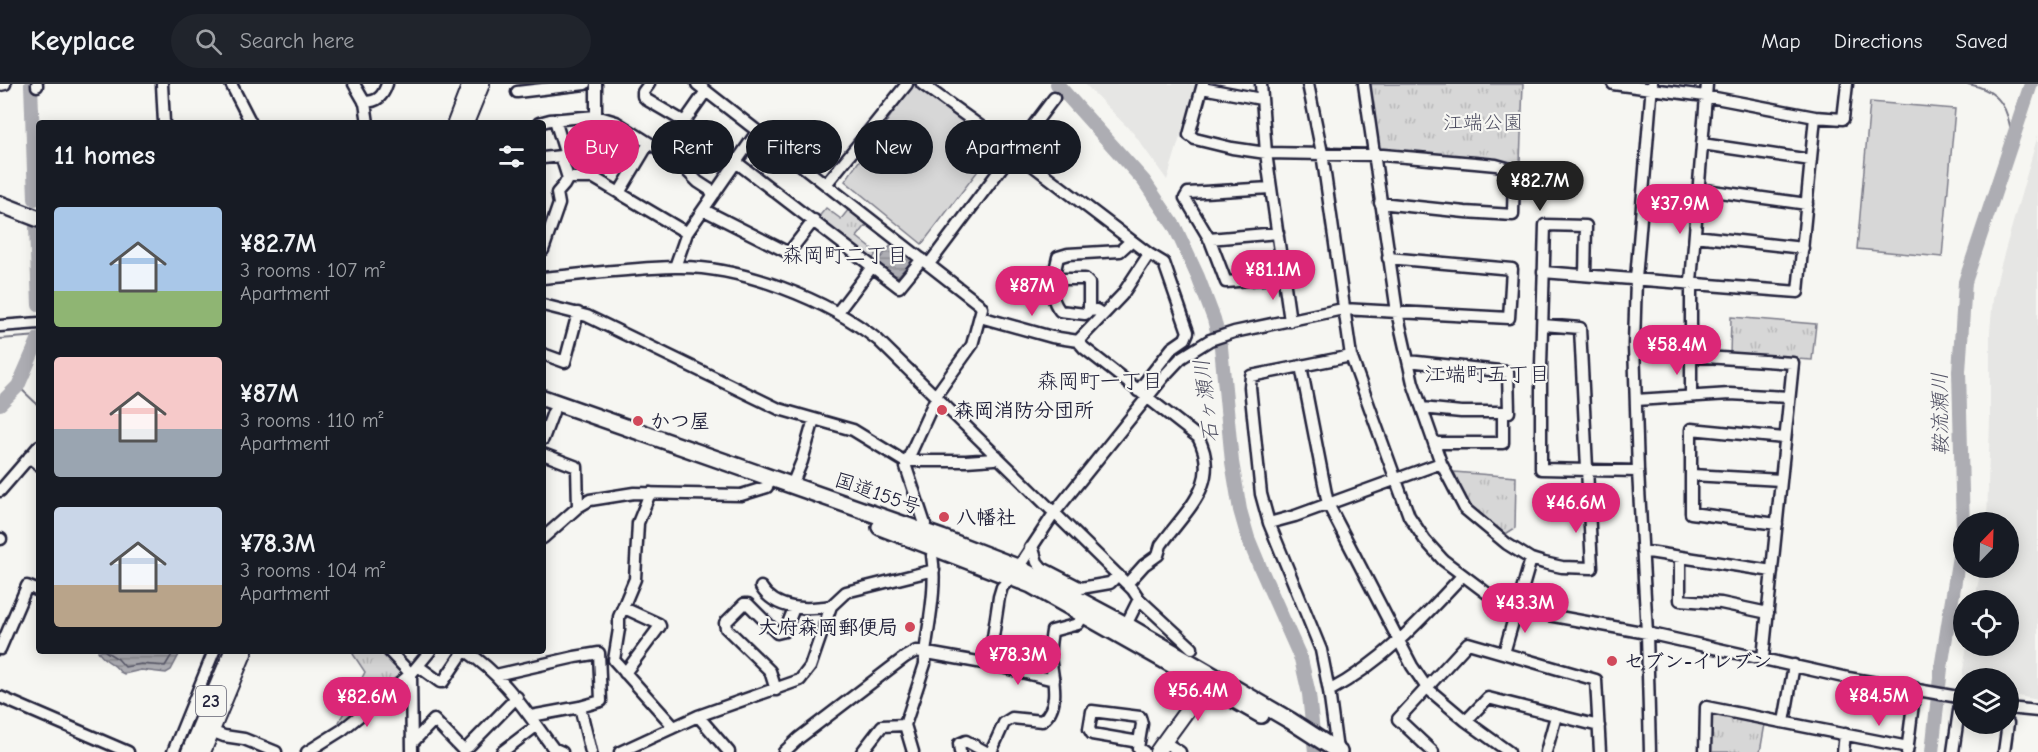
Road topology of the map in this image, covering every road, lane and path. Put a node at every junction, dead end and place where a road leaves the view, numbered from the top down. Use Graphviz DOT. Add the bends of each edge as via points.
graph roads {
  1 [pos="5,84"];
  2 [pos="162,84"];
  3 [pos="231,84"];
  4 [pos="354,84"];
  5 [pos="387,84"];
  6 [pos="470,84"];
  7 [pos="482,84"];
  8 [pos="585,84"];
  9 [pos="596,84"];
  10 [pos="649,84"];
  11 [pos="907,84"];
  12 [pos="922,84"];
  13 [pos="1261,84"];
  14 [pos="1308,84"];
  15 [pos="1364,84"];
  16 [pos="1613,84"];
  17 [pos="1707,84"];
  18 [pos="1847,84"];
  19 [pos="0,85"];
  20 [pos="538,86"];
  21 [pos="1203,86"];
  22 [pos="1652,87"];
  23 [pos="702,88"];
  24 [pos="517,92"];
  25 [pos="1705,96"];
  26 [pos="1054,98"];
  27 [pos="1261,99"];
  28 [pos="364,102"];
  29 [pos="596,116"];
  30 [pos="1815,117"];
  31 [pos="164,120"];
  32 [pos="249,120"];
  33 [pos="367,120"];
  34 [pos="456,120"];
  35 [pos="467,120"];
  36 [pos="555,120"];
  37 [pos="609,120"];
  38 [pos="971,120"];
  39 [pos="1038,120"];
  40 [pos="546,122"];
  41 [pos="746,123"];
  42 [pos="639,137"];
  43 [pos="649,143"];
  44 [pos="1702,144"];
  45 [pos="746,148"];
  46 [pos="1266,153"];
  47 [pos="1322,153"];
  48 [pos="1373,155"];
  49 [pos="561,156"];
  50 [pos="546,158"];
  51 [pos="1811,160"];
  52 [pos="736,162"];
  53 [pos="596,174"];
  54 [pos="815,174"];
  55 [pos="996,174"];
  56 [pos="1043,174"];
  57 [pos="568,178"];
  58 [pos="594,178"];
  59 [pos="827,183"];
  60 [pos="1270,188"];
  61 [pos="1698,189"];
  62 [pos="620,193"];
  63 [pos="715,194"];
  64 [pos="0,196"];
  65 [pos="1380,203"];
  66 [pos="0,204"];
  67 [pos="1807,204"];
  68 [pos="36,209"];
  69 [pos="704,210"];
  70 [pos="36,218"];
  71 [pos="814,220"];
  72 [pos="1278,232"];
  73 [pos="687,234"];
  74 [pos="1695,236"];
  75 [pos="1209,239"];
  76 [pos="546,241"];
  77 [pos="1131,241"];
  78 [pos="1803,248"];
  79 [pos="1149,254"];
  80 [pos="1388,258"];
  81 [pos="926,262"];
  82 [pos="675,267"];
  83 [pos="872,267"];
  84 [pos="1543,272"];
  85 [pos="1585,275"];
  86 [pos="1284,277"];
  87 [pos="546,278"];
  88 [pos="1053,279"];
  89 [pos="1636,279"];
  90 [pos="1691,282"];
  91 [pos="546,306"];
  92 [pos="1343,309"];
  93 [pos="1089,311"];
  94 [pos="1397,312"];
  95 [pos="837,313"];
  96 [pos="578,314"];
  97 [pos="1102,314"];
  98 [pos="980,317"];
  99 [pos="1290,321"];
  100 [pos="36,323"];
  101 [pos="1543,325"];
  102 [pos="0,326"];
  103 [pos="1078,341"];
  104 [pos="546,355"];
  105 [pos="1351,356"];
  106 [pos="1691,356"];
  107 [pos="1408,361"];
  108 [pos="1301,366"];
  109 [pos="1143,395"];
  110 [pos="1691,396"];
  111 [pos="936,397"];
  112 [pos="1789,397"];
  113 [pos="546,399"];
  114 [pos="1636,400"];
  115 [pos="1422,408"];
  116 [pos="548,410"];
  117 [pos="1503,412"];
  118 [pos="814,419"];
  119 [pos="1785,438"];
  120 [pos="1435,443"];
  121 [pos="36,449"];
  122 [pos="546,455"];
  123 [pos="997,456"];
  124 [pos="29,457"];
  125 [pos="907,461"];
  126 [pos="36,463"];
  127 [pos="1441,463"];
  128 [pos="1587,471"];
  129 [pos="1638,471"];
  130 [pos="1692,475"];
  131 [pos="1396,479"];
  132 [pos="1781,480"];
  133 [pos="792,486"];
  134 [pos="767,487"];
  135 [pos="0,491"];
  136 [pos="650,493"];
  137 [pos="1328,504"];
  138 [pos="578,507"];
  139 [pos="1055,512"];
  140 [pos="1269,523"];
  141 [pos="925,524"];
  142 [pos="1777,524"];
  143 [pos="546,534"];
  144 [pos="1030,548"];
  145 [pos="1642,551"];
  146 [pos="932,555"];
  147 [pos="1680,557"];
  148 [pos="1531,559"];
  149 [pos="934,570"];
  150 [pos="1772,571"];
  151 [pos="1014,572"];
  152 [pos="1118,575"];
  153 [pos="1462,576"];
  154 [pos="1127,584"];
  155 [pos="761,587"];
  156 [pos="36,590"];
  157 [pos="1139,599"];
  158 [pos="831,606"];
  159 [pos="1518,606"];
  160 [pos="624,608"];
  161 [pos="794,608"];
  162 [pos="1768,613"];
  163 [pos="1084,614"];
  164 [pos="1126,625"];
  165 [pos="1647,633"];
  166 [pos="1398,642"];
  167 [pos="1192,648"];
  168 [pos="0,649"];
  169 [pos="925,653"];
  170 [pos="1504,653"];
  171 [pos="213,654"];
  172 [pos="231,654"];
  173 [pos="244,654"];
  174 [pos="393,654"];
  175 [pos="427,654"];
  176 [pos="463,654"];
  177 [pos="470,654"];
  178 [pos="1763,658"];
  179 [pos="989,664"];
  180 [pos="1794,665"];
  181 [pos="414,670"];
  182 [pos="625,673"];
  183 [pos="496,675"];
  184 [pos="1209,679"];
  185 [pos="1054,680"];
  186 [pos="1427,688"];
  187 [pos="1915,688"];
  188 [pos="776,690"];
  189 [pos="1329,691"];
  190 [pos="1953,696"];
  191 [pos="0,697"];
  192 [pos="517,697"];
  193 [pos="580,707"];
  194 [pos="2019,709"];
  195 [pos="2037,712"];
  196 [pos="698,716"];
  197 [pos="1556,716"];
  198 [pos="534,721"];
  199 [pos="1466,721"];
  200 [pos="1784,722"];
  201 [pos="905,725"];
  202 [pos="1599,726"];
  203 [pos="674,727"];
  204 [pos="211,731"];
  205 [pos="1845,734"];
  206 [pos="1956,734"];
  207 [pos="2006,734"];
  208 [pos="412,747"];
  209 [pos="1141,747"];
  210 [pos="1160,747"];
  211 [pos="1332,750"];
  212 [pos="1908,750"];
  213 [pos="128,752"];
  214 [pos="173,752"];
  215 [pos="189,752"];
  216 [pos="203,752"];
  217 [pos="276,752"];
  218 [pos="310,752"];
  219 [pos="502,752"];
  220 [pos="562,752"];
  221 [pos="591,752"];
  222 [pos="620,752"];
  223 [pos="729,752"];
  224 [pos="784,752"];
  225 [pos="861,752"];
  226 [pos="913,752"];
  227 [pos="960,752"];
  228 [pos="986,752"];
  229 [pos="991,752"];
  230 [pos="1183,752"];
  231 [pos="1433,752"];
  232 [pos="1509,752"];
  233 [pos="1546,752"];
  234 [pos="1600,752"];
  235 [pos="1650,752"];
  236 [pos="1705,752"];
  237 [pos="1843,752"];
  238 [pos="1953,752"];
  239 [pos="2004,752"];
  1 -- 19 [label="street"];
  2 -- 31 [label="street"];
  3 -- 32 [label="street"];
  4 -- 28 [label="street"];
  5 -- 28 [label="street" via="380,98"];
  6 -- 34 [label="main road"];
  7 -- 35 [label="main road"];
  8 -- 20 [label="street"];
  9 -- 29 [label="street"];
  10 -- 23 [label="street" via="643,96 683,122"];
  11 -- 59 [label="street"];
  12 -- 38 [label="street"];
  13 -- 27 [label="street"];
  14 -- 47 [label="street"];
  15 -- 48 [label="street"];
  16 -- 22 [label="street"];
  17 -- 25 [label="street"];
  18 -- 30 [label="street" via="1843,119"];
  20 -- 24 [label="street"];
  21 -- 27 [label="street"];
  21 -- 46 [label="street" via="1189,135 1195,140"];
  22 -- 25 [label="street"];
  22 -- 89 [label="street"];
  23 -- 41 [label="street"];
  25 -- 30 [label="street"];
  25 -- 44 [label="street"];
  26 -- 39 [label="street"];
  27 -- 46 [label="street"];
  28 -- 33 [label="street"];
  29 -- 36 [label="street"];
  29 -- 37 [label="street"];
  30 -- 51 [label="street"];
  36 -- 40 [label="street"];
  36 -- 49 [label="street" via="565,152"];
  42 -- 43 [label="street"];
  43 -- 62 [label="street"];
  43 -- 63 [label="street" via="676,160"];
  44 -- 51 [label="street"];
  44 -- 61 [label="street"];
  45 -- 52 [label="street"];
  46 -- 47 [label="street"];
  46 -- 60 [label="street"];
  47 -- 48 [label="street"];
  47 -- 92 [label="street"];
  48 -- 65 [label="street"];
  48 -- 65 [label="street" via="1475,162 1514,170 1513,215"];
  49 -- 50 [label="street"];
  49 -- 57 [label="street"];
  51 -- 67 [label="street"];
  52 -- 63 [label="street"];
  52 -- 71 [label="street"];
  53 -- 58 [label="street"];
  54 -- 59 [label="street"];
  55 -- 81 [label="street"];
  56 -- 77 [label="street"];
  57 -- 58 [label="street"];
  57 -- 76 [label="street" via="557,193 559,204"];
  58 -- 62 [label="street"];
  59 -- 81 [label="street"];
  60 -- 72 [label="street"];
  60 -- 75 [label="street" via="1188,193 1185,198"];
  61 -- 67 [label="street"];
  61 -- 74 [label="street"];
  62 -- 73 [label="street"];
  63 -- 69 [label="street"];
  64 -- 68 [label="highway"];
  65 -- 80 [label="street"];
  66 -- 70 [label="highway"];
  67 -- 78 [label="street"];
  69 -- 71 [label="street" via="787,252"];
  69 -- 73 [label="street"];
  71 -- 83 [label="street"];
  72 -- 75 [label="street"];
  72 -- 86 [label="street"];
  73 -- 82 [label="street"];
  74 -- 78 [label="street"];
  74 -- 90 [label="street"];
  75 -- 86 [label="street" via="1226,282"];
  77 -- 79 [label="street"];
  77 -- 88 [label="street" via="1120,251 1058,257"];
  78 -- 90 [label="street" via="1798,292"];
  79 -- 97 [label="street" via="1122,295"];
  79 -- 109 [label="street" via="1164,263 1188,332 1172,348"];
  80 -- 94 [label="street"];
  80 -- 94 [label="street" via="1512,269 1509,318"];
  81 -- 83 [label="street" via="899,287"];
  81 -- 98 [label="street" via="979,304"];
  82 -- 87 [label="street"];
  82 -- 95 [label="street" via="739,274"];
  83 -- 95 [label="street"];
  84 -- 85 [label="street"];
  84 -- 85 [label="street" via="1545,225 1586,226"];
  84 -- 101 [label="street"];
  85 -- 89 [label="street"];
  86 -- 99 [label="street"];
  88 -- 93 [label="street" via="1051,288 1060,311"];
  88 -- 93 [label="street" via="1084,279 1089,283"];
  89 -- 90 [label="street"];
  89 -- 114 [label="street"];
  90 -- 106 [label="street"];
  91 -- 96 [label="street"];
  92 -- 94 [label="street"];
  92 -- 99 [label="street"];
  92 -- 105 [label="street"];
  93 -- 97 [label="street"];
  94 -- 107 [label="street"];
  95 -- 111 [label="street" via="864,328"];
  96 -- 104 [label="street" via="565,362"];
  96 -- 118 [label="street" via="779,409"];
  97 -- 103 [label="street"];
  98 -- 103 [label="street"];
  98 -- 111 [label="street" via="972,345"];
  99 -- 109 [label="street" via="1233,332 1203,343 1181,358"];
  100 -- 102 [label="street"];
  101 -- 128 [label="street" via="1580,328"];
  101 -- 128 [label="street" via="1541,469"];
  103 -- 109 [label="street"];
  105 -- 108 [label="street"];
  105 -- 131 [label="street"];
  106 -- 110 [label="street"];
  106 -- 112 [label="street" via="1793,363"];
  107 -- 115 [label="street"];
  107 -- 117 [label="street" via="1508,372 1509,412"];
  108 -- 137 [label="street"];
  108 -- 140 [label="street" via="1251,376 1260,494"];
  109 -- 139 [label="street"];
  109 -- 154 [label="street" via="1198,437 1205,482 1158,555"];
  110 -- 112 [label="street"];
  110 -- 114 [label="street"];
  111 -- 123 [label="street"];
  111 -- 125 [label="street"];
  112 -- 119 [label="street"];
  113 -- 133 [label="highway, 国道155号"];
  114 -- 129 [label="street"];
  115 -- 117 [label="street"];
  115 -- 120 [label="street"];
  116 -- 134 [label="highway, 国道155号"];
  117 -- 120 [label="street" via="1503,443"];
  118 -- 125 [label="street" via="853,430"];
  118 -- 133 [label="street"];
  119 -- 130 [label="street" via="1691,429"];
  119 -- 132 [label="street"];
  120 -- 127 [label="street"];
  121 -- 124 [label="street"];
  122 -- 138 [label="street" via="577,467"];
  123 -- 125 [label="street" via="966,462"];
  123 -- 139 [label="street"];
  124 -- 126 [label="street"];
  124 -- 135 [label="street"];
  125 -- 141 [label="street"];
  127 -- 131 [label="street"];
  127 -- 148 [label="street" via="1464,509"];
  128 -- 129 [label="street"];
  128 -- 148 [label="street" via="1592,568 1562,567"];
  129 -- 145 [label="street"];
  130 -- 132 [label="street"];
  130 -- 142 [label="street" via="1691,513"];
  131 -- 137 [label="street"];
  131 -- 153 [label="street" via="1409,516 1437,553"];
  132 -- 142 [label="street"];
  133 -- 151 [label="highway, 国道155号" via="942,538"];
  134 -- 136 [label="street" via="734,496"];
  134 -- 151 [label="highway, 国道155号"];
  136 -- 138 [label="street" via="590,500"];
  136 -- 160 [label="street" via="639,523 635,579"];
  137 -- 140 [label="street"];
  137 -- 166 [label="street"];
  138 -- 143 [label="street"];
  139 -- 144 [label="street"];
  139 -- 152 [label="street"];
  140 -- 189 [label="street" via="1321,650"];
  142 -- 150 [label="street"];
  144 -- 151 [label="street"];
  144 -- 152 [label="street" via="1042,568 1081,588 1110,583"];
  145 -- 147 [label="street"];
  145 -- 165 [label="street"];
  146 -- 149 [label="street"];
  147 -- 150 [label="street"];
  147 -- 162 [label="street" via="1680,600 1721,603"];
  148 -- 159 [label="street"];
  149 -- 158 [label="street" via="846,592"];
  149 -- 169 [label="street"];
  150 -- 162 [label="street"];
  151 -- 163 [label="highway, 国道155号"];
  151 -- 164 [label="highway, 国道155号"];
  151 -- 179 [label="street" via="999,597"];
  152 -- 154 [label="street"];
  153 -- 159 [label="street" via="1488,594"];
  153 -- 166 [label="street"];
  154 -- 157 [label="street"];
  155 -- 161 [label="street" via="773,599"];
  156 -- 168 [label="street" via="27,586"];
  157 -- 164 [label="street"];
  157 -- 167 [label="street"];
  158 -- 161 [label="street"];
  158 -- 188 [label="street" via="810,667 800,680"];
  159 -- 165 [label="street"];
  159 -- 170 [label="street"];
  160 -- 182 [label="street" via="619,617 614,660"];
  160 -- 182 [label="street" via="660,626"];
  161 -- 188 [label="street" via="785,631 777,633 748,604 725,623 770,671"];
  162 -- 178 [label="street"];
  163 -- 184 [label="highway, 国道155号"];
  163 -- 185 [label="street" via="1078,624 1052,631 1050,656"];
  164 -- 184 [label="highway, 国道155号"];
  165 -- 178 [label="street"];
  165 -- 235 [label="street"];
  166 -- 186 [label="street"];
  166 -- 189 [label="street" via="1353,678"];
  169 -- 179 [label="street"];
  169 -- 201 [label="street"];
  169 -- 224 [label="street" via="916,651 905,657"];
  170 -- 186 [label="street" via="1468,643"];
  170 -- 202 [label="street" via="1596,680"];
  171 -- 214 [label="street"];
  172 -- 215 [label="main road, 23"];
  173 -- 204 [label="main road, 23"];
  174 -- 181 [label="street"];
  175 -- 181 [label="street"];
  176 -- 181 [label="street" via="443,682"];
  177 -- 183 [label="street"];
  178 -- 180 [label="street"];
  179 -- 185 [label="street"];
  180 -- 187 [label="street"];
  180 -- 200 [label="street"];
  181 -- 208 [label="street"];
  181 -- 218 [label="street"];
  182 -- 203 [label="street"];
  183 -- 192 [label="street"];
  183 -- 193 [label="street" via="599,653 601,701"];
  184 -- 210 [label="main road"];
  184 -- 211 [label="highway, 国道155号"];
  185 -- 229 [label="street" via="1053,702 1047,717 1042,721 1012,718 1004,723"];
  186 -- 199 [label="street"];
  186 -- 231 [label="street" via="1398,719"];
  187 -- 190 [label="street"];
  187 -- 212 [label="street"];
  188 -- 196 [label="street"];
  189 -- 211 [label="street"];
  191 -- 213 [label="street"];
  192 -- 198 [label="street"];
  192 -- 208 [label="street" via="463,750 434,720"];
  193 -- 198 [label="street"];
  193 -- 221 [label="street"];
  194 -- 195 [label="street"];
  196 -- 203 [label="street"];
  196 -- 223 [label="street"];
  197 -- 199 [label="street" via="1488,698"];
  197 -- 202 [label="street"];
  197 -- 233 [label="street"];
  198 -- 219 [label="street"];
  198 -- 220 [label="street" via="553,748"];
  199 -- 232 [label="street"];
  200 -- 205 [label="street"];
  200 -- 236 [label="street" via="1706,707"];
  201 -- 225 [label="street" via="882,726"];
  201 -- 226 [label="street"];
  202 -- 234 [label="street"];
  203 -- 222 [label="street"];
  204 -- 216 [label="main road, 23"];
  204 -- 217 [label="street"];
  205 -- 212 [label="street"];
  205 -- 237 [label="street"];
  206 -- 238 [label="street"];
  207 -- 239 [label="street"];
  209 -- 209 [label="street" via="1140,717 1092,711 1092,734"];
  210 -- 230 [label="street"];
  227 -- 228 [label="street" via="959,744 966,741"];
}
